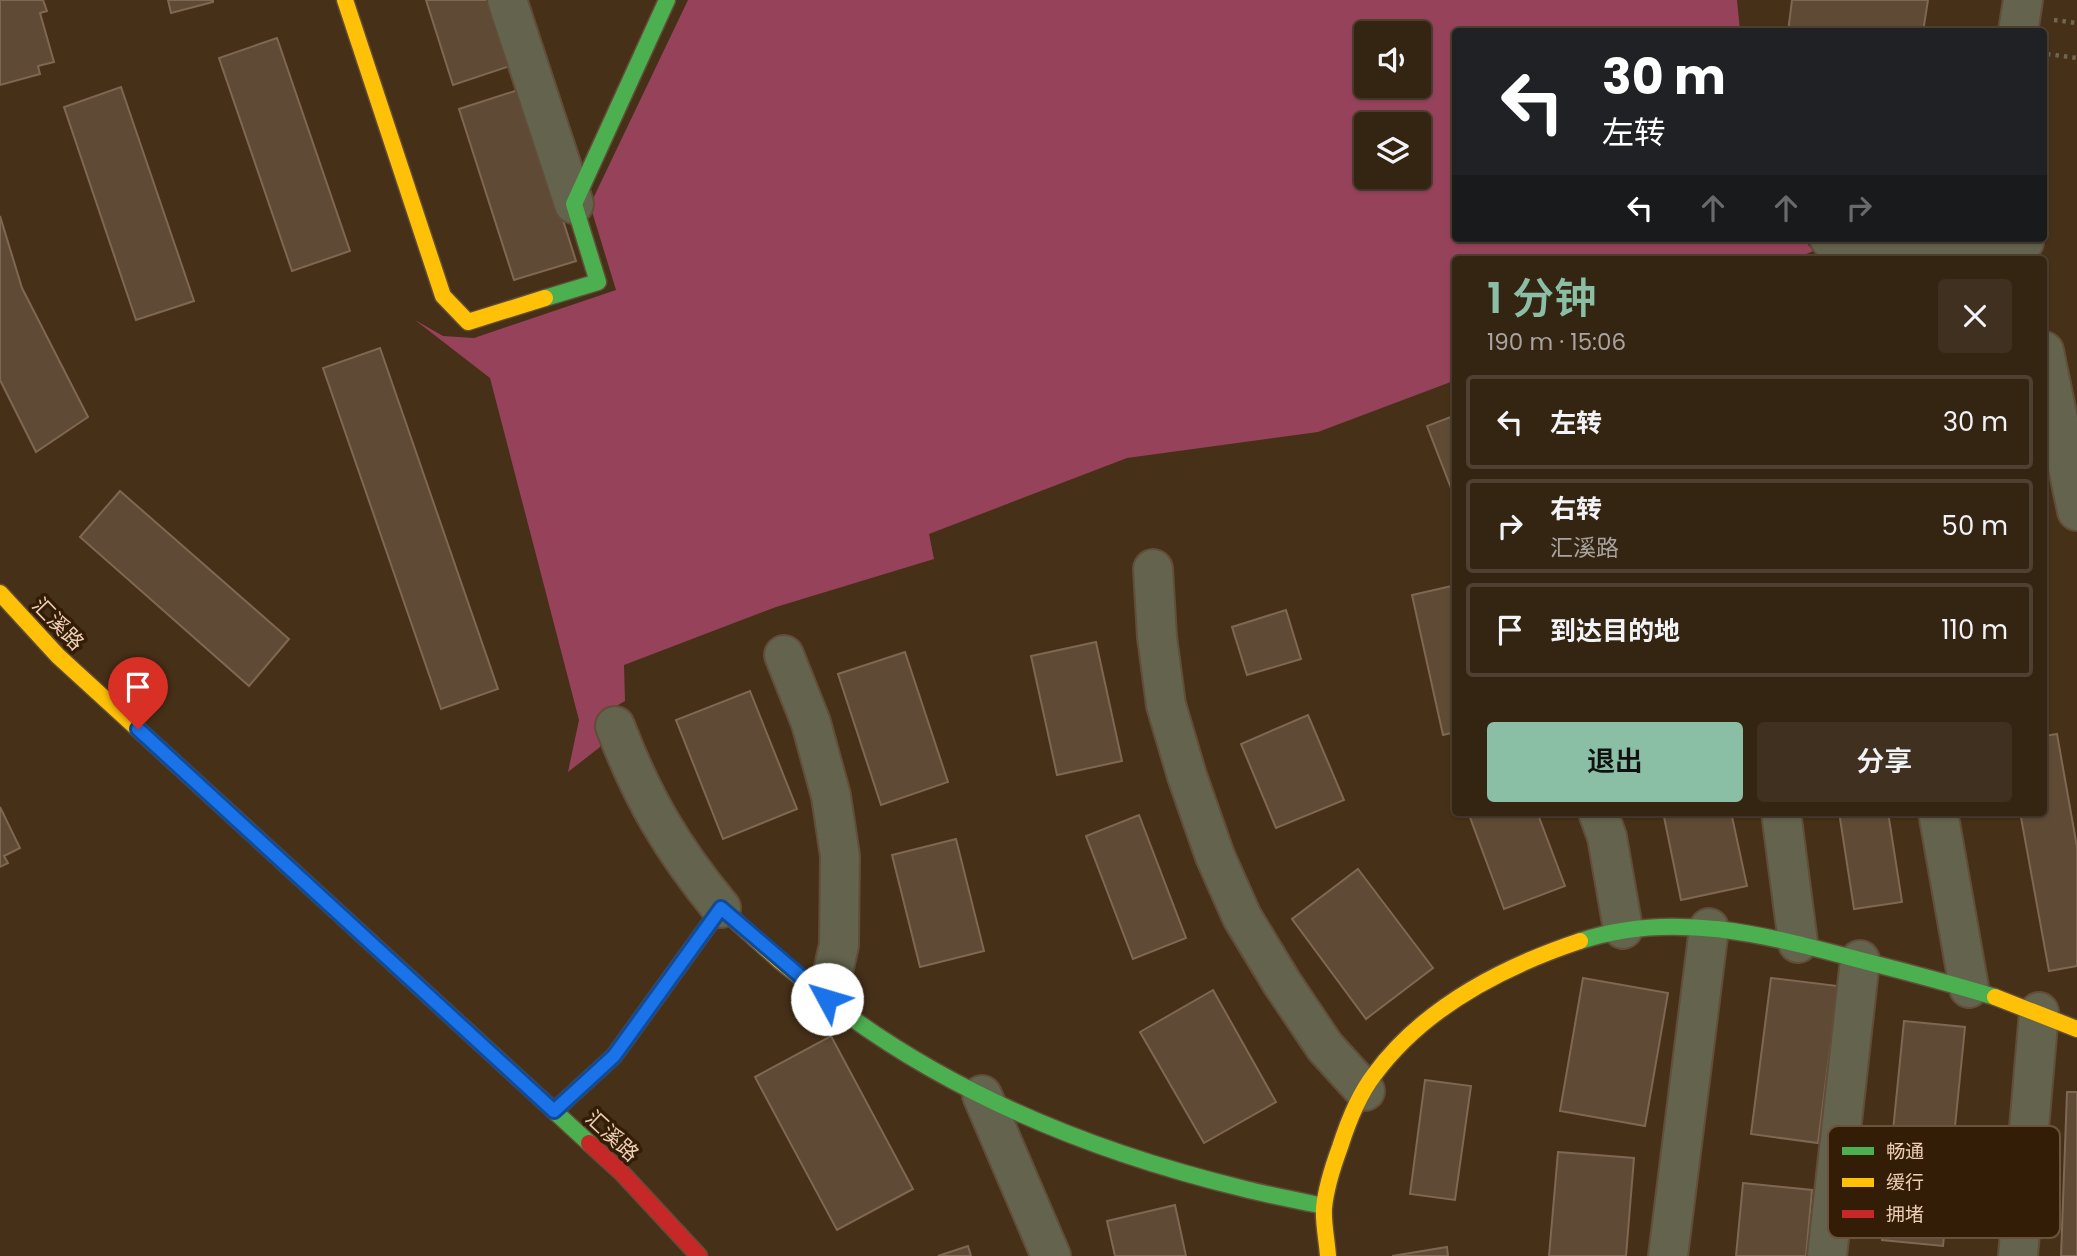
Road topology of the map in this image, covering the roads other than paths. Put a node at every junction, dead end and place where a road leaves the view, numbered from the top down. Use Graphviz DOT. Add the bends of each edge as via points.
graph roads {
  1 [pos="345,0"];
  2 [pos="507,0"];
  3 [pos="667,0"];
  4 [pos="2023,0"];
  5 [pos="2019,28"];
  6 [pos="574,204"];
  7 [pos="1832,242"];
  8 [pos="2025,246"];
  9 [pos="2047,365"];
  10 [pos="2077,509"];
  11 [pos="1153,569"];
  12 [pos="0,593"];
  13 [pos="783,655"];
  14 [pos="615,726"];
  15 [pos="1599,816"];
  16 [pos="1782,816"];
  17 [pos="1939,816"];
  18 [pos="721,908"];
  19 [pos="1709,928"];
  20 [pos="1623,929"];
  21 [pos="1798,943"];
  22 [pos="1860,960"];
  23 [pos="1969,988"];
  24 [pos="827,999"];
  25 [pos="2039,1012"];
  26 [pos="2077,1028"];
  27 [pos="1365,1091"];
  28 [pos="982,1095"];
  29 [pos="554,1111"];
  30 [pos="1841,1126"];
  31 [pos="2029,1126"];
  32 [pos="1324,1206"];
  33 [pos="1829,1238"];
  34 [pos="2020,1238"];
  35 [pos="699,1256"];
  36 [pos="1051,1256"];
  37 [pos="1328,1256"];
  38 [pos="1668,1256"];
  39 [pos="1827,1256"];
  40 [pos="2018,1256"];
  1 -- 6 [label="street" via="443,296 468,322 598,282"];
  2 -- 6 [label="street"];
  3 -- 6 [label="street"];
  4 -- 5 [label="street"];
  7 -- 8 [label="street" via="1858,254"];
  9 -- 10 [label="street"];
  11 -- 27 [label="street" via="1166,705 1215,856 1242,917 1282,983 1325,1047"];
  12 -- 29 [label="street, 汇溪路" via="58,656"];
  13 -- 24 [label="street" via="811,723 831,796 840,856 839,945"];
  14 -- 18 [label="street" via="655,817"];
  15 -- 20 [label="street"];
  16 -- 21 [label="street"];
  17 -- 23 [label="street"];
  18 -- 24 [label="street"];
  18 -- 29 [label="street" via="614,1056"];
  19 -- 20 [label="street"];
  19 -- 21 [label="street"];
  19 -- 38 [label="street"];
  20 -- 27 [label="street" via="1570,943 1482,982 1405,1041"];
  21 -- 22 [label="street"];
  22 -- 23 [label="street"];
  22 -- 30 [label="street"];
  23 -- 25 [label="street"];
  24 -- 28 [label="street" via="887,1043"];
  25 -- 26 [label="street"];
  25 -- 31 [label="street"];
  27 -- 32 [label="street" via="1338,1153"];
  28 -- 32 [label="street" via="1154,1164"];
  28 -- 36 [label="street"];
  29 -- 35 [label="street, 汇溪路" via="622,1173"];
  32 -- 37 [label="street"];
  33 -- 39 [label="street"];
  34 -- 40 [label="street"];
}
